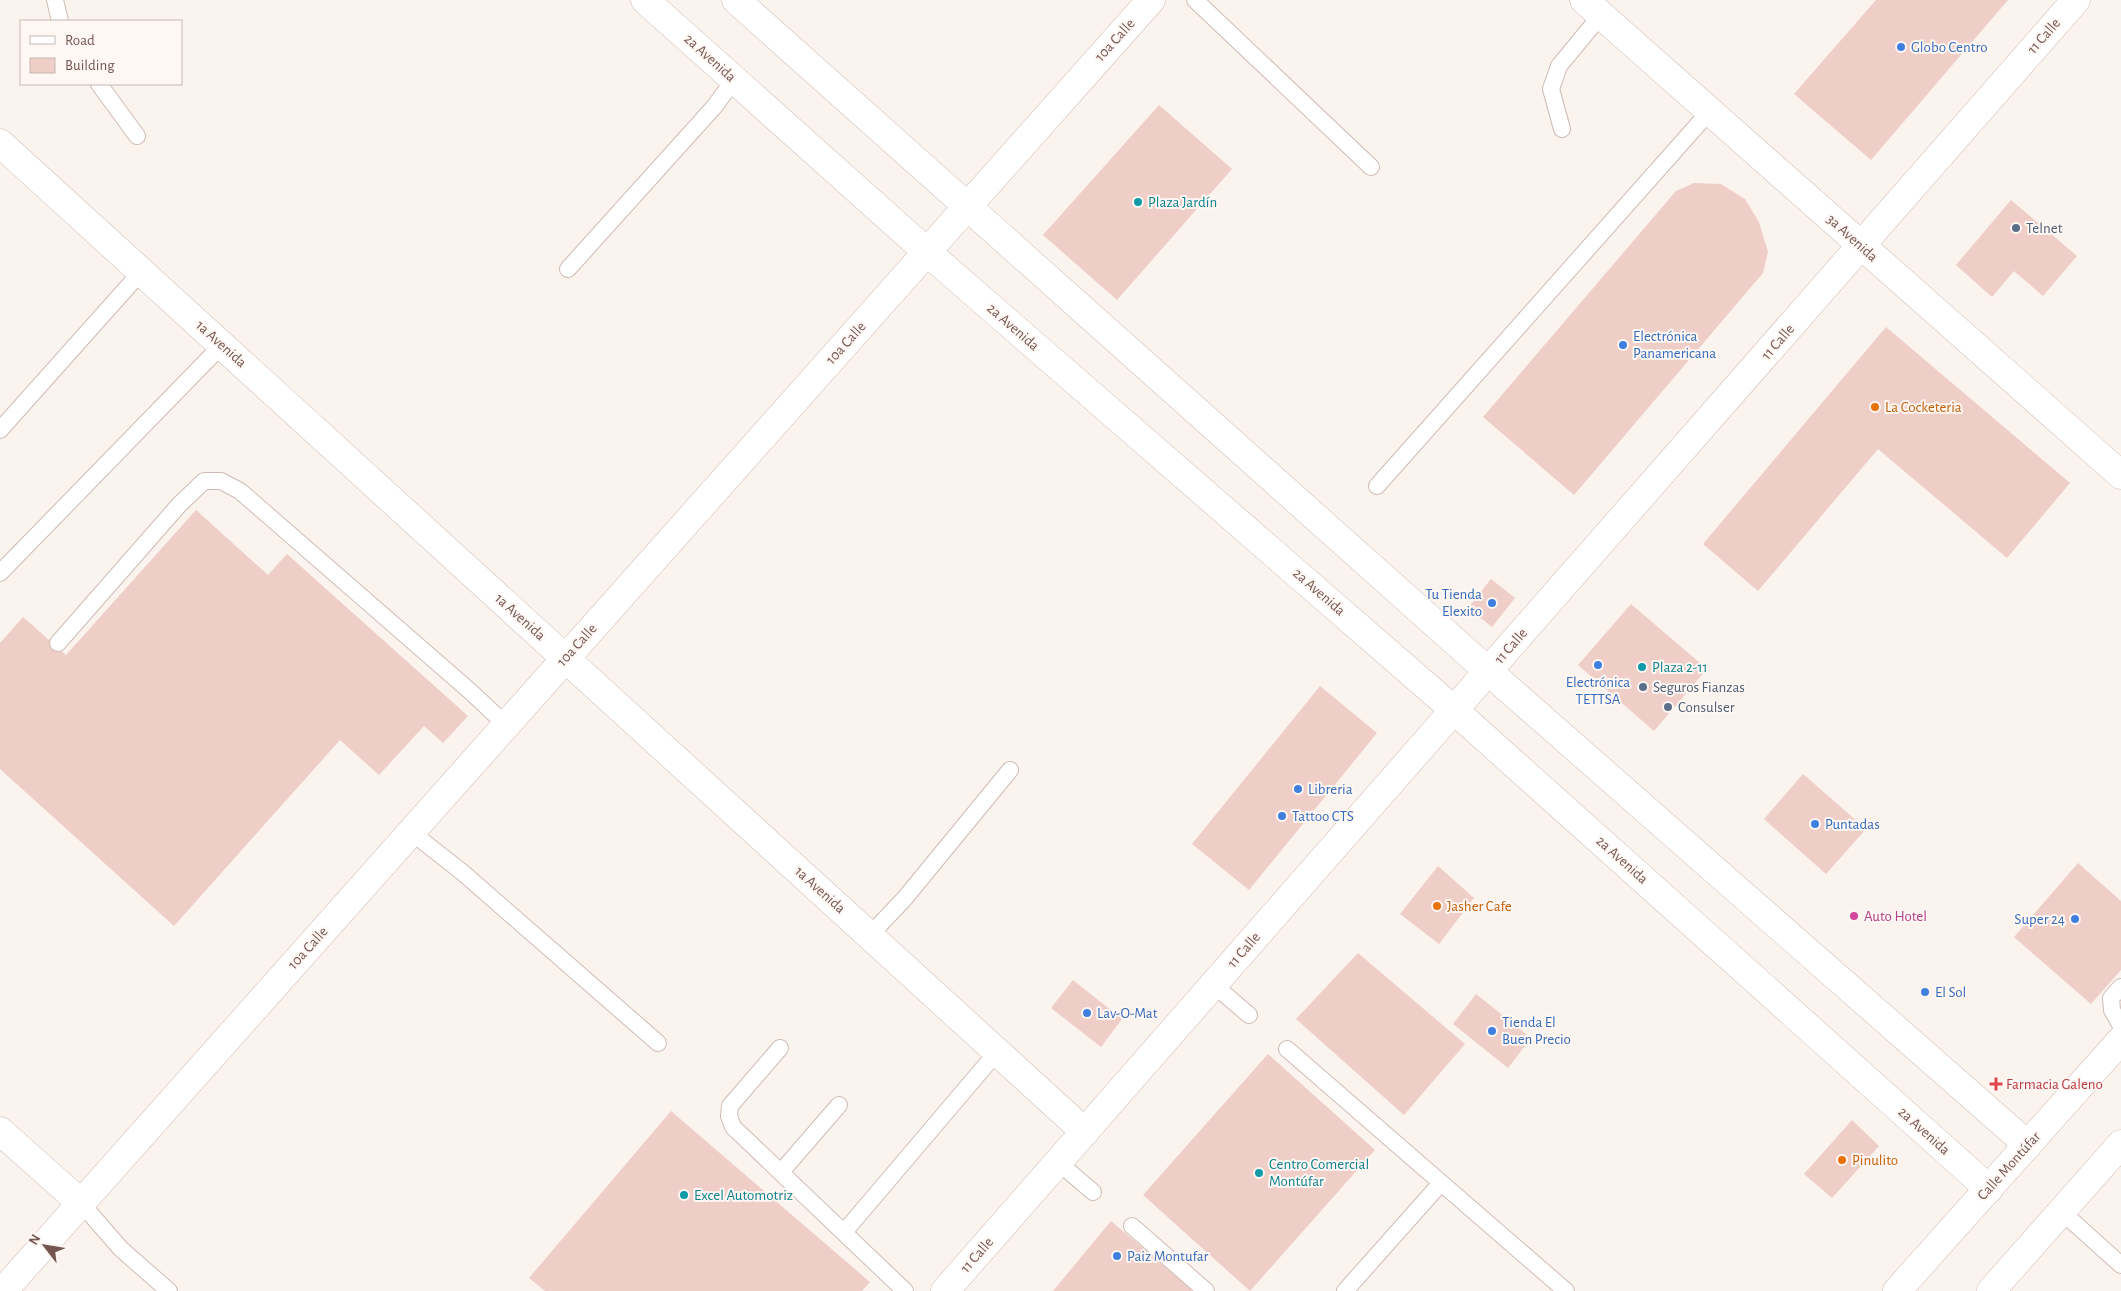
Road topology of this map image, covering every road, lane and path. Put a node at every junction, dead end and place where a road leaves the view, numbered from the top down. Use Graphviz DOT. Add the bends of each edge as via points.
graph roads {
  1 [pos="55,0"];
  2 [pos="645,0"];
  3 [pos="736,0"];
  4 [pos="1151,0"];
  5 [pos="1195,0"];
  6 [pos="2076,0"];
  7 [pos="1592,8"];
  8 [pos="60,20"];
  9 [pos="734,80"];
  10 [pos="99,85"];
  11 [pos="1710,111"];
  12 [pos="1562,129"];
  13 [pos="137,136"];
  14 [pos="0,143"];
  15 [pos="1371,167"];
  16 [pos="968,206"];
  17 [pos="1862,246"];
  18 [pos="927,252"];
  19 [pos="568,269"];
  20 [pos="141,272"];
  21 [pos="222,345"];
  22 [pos="0,430"];
  23 [pos="2121,475"];
  24 [pos="1377,486"];
  25 [pos="0,573"];
  26 [pos="58,643"];
  27 [pos="566,658"];
  28 [pos="1488,671"];
  29 [pos="1454,710"];
  30 [pos="506,725"];
  31 [pos="1010,770"];
  32 [pos="411,832"];
  33 [pos="870,936"];
  34 [pos="1214,984"];
  35 [pos="2121,987"];
  36 [pos="1249,1015"];
  37 [pos="2121,1026"];
  38 [pos="2121,1040"];
  39 [pos="658,1043"];
  40 [pos="780,1048"];
  41 [pos="1287,1049"];
  42 [pos="997,1052"];
  43 [pos="839,1105"];
  44 [pos="0,1131"];
  45 [pos="1085,1132"];
  46 [pos="2121,1144"];
  47 [pos="2028,1145"];
  48 [pos="1058,1162"];
  49 [pos="781,1172"];
  50 [pos="1441,1183"];
  51 [pos="1989,1189"];
  52 [pos="1093,1192"];
  53 [pos="81,1203"];
  54 [pos="2062,1211"];
  55 [pos="1132,1226"];
  56 [pos="844,1232"];
  57 [pos="2121,1265"];
  58 [pos="3,1291"];
  59 [pos="170,1291"];
  60 [pos="905,1291"];
  61 [pos="945,1291"];
  62 [pos="1206,1291"];
  63 [pos="1345,1291"];
  64 [pos="1566,1291"];
  65 [pos="1897,1291"];
  66 [pos="1991,1291"];
  1 -- 8 [label="lane"];
  2 -- 9 [label="street, 2a Avenida"];
  3 -- 16 [label="street"];
  4 -- 16 [label="street, 10a Calle"];
  5 -- 15 [label="lane"];
  6 -- 17 [label="street, 11 Calle"];
  7 -- 11 [label="street, 3a Avenida"];
  7 -- 12 [label="lane" via="1559,66 1551,89"];
  9 -- 18 [label="street, 2a Avenida"];
  9 -- 19 [label="lane" via="714,107"];
  10 -- 13 [label="lane"];
  11 -- 17 [label="street, 3a Avenida"];
  11 -- 24 [label="lane"];
  14 -- 20 [label="street, 1a Avenida"];
  16 -- 18 [label="street, 10a Calle"];
  16 -- 28 [label="street"];
  17 -- 23 [label="street, 3a Avenida"];
  17 -- 28 [label="street, 11 Calle"];
  18 -- 27 [label="street, 10a Calle"];
  18 -- 29 [label="street, 2a Avenida"];
  20 -- 21 [label="street, 1a Avenida"];
  20 -- 22 [label="lane"];
  21 -- 25 [label="lane"];
  21 -- 27 [label="street, 1a Avenida"];
  26 -- 30 [label="lane" via="178,505 204,481 221,481 240,491"];
  27 -- 30 [label="street, 10a Calle"];
  27 -- 33 [label="street, 1a Avenida"];
  28 -- 29 [label="street, 11 Calle"];
  28 -- 47 [label="street"];
  29 -- 34 [label="street, 11 Calle"];
  29 -- 51 [label="street, 2a Avenida"];
  30 -- 32 [label="street, 10a Calle"];
  31 -- 33 [label="lane" via="906,898"];
  32 -- 39 [label="lane" via="462,872"];
  32 -- 53 [label="street, 10a Calle"];
  33 -- 42 [label="street, 1a Avenida"];
  34 -- 36 [label="lane"];
  34 -- 45 [label="street, 11 Calle"];
  35 -- 37 [label="lane" via="2111,998 2112,1010"];
  38 -- 47 [label="street, Calle Montúfar"];
  40 -- 49 [label="lane" via="730,1106 729,1116 733,1126"];
  41 -- 50 [label="lane"];
  42 -- 45 [label="street, 1a Avenida"];
  42 -- 56 [label="lane"];
  43 -- 49 [label="lane"];
  44 -- 53 [label="street"];
  45 -- 48 [label="street, 11 Calle"];
  46 -- 54 [label="street"];
  47 -- 51 [label="street, Calle Montúfar"];
  48 -- 52 [label="lane"];
  48 -- 61 [label="street, 11 Calle"];
  49 -- 56 [label="lane"];
  50 -- 63 [label="lane"];
  50 -- 64 [label="lane"];
  51 -- 65 [label="street, Calle Montúfar"];
  53 -- 58 [label="street, 10a Calle"];
  53 -- 59 [label="lane" via="121,1249"];
  54 -- 57 [label="lane"];
  54 -- 66 [label="street"];
  55 -- 62 [label="lane"];
  56 -- 60 [label="lane"];
}
